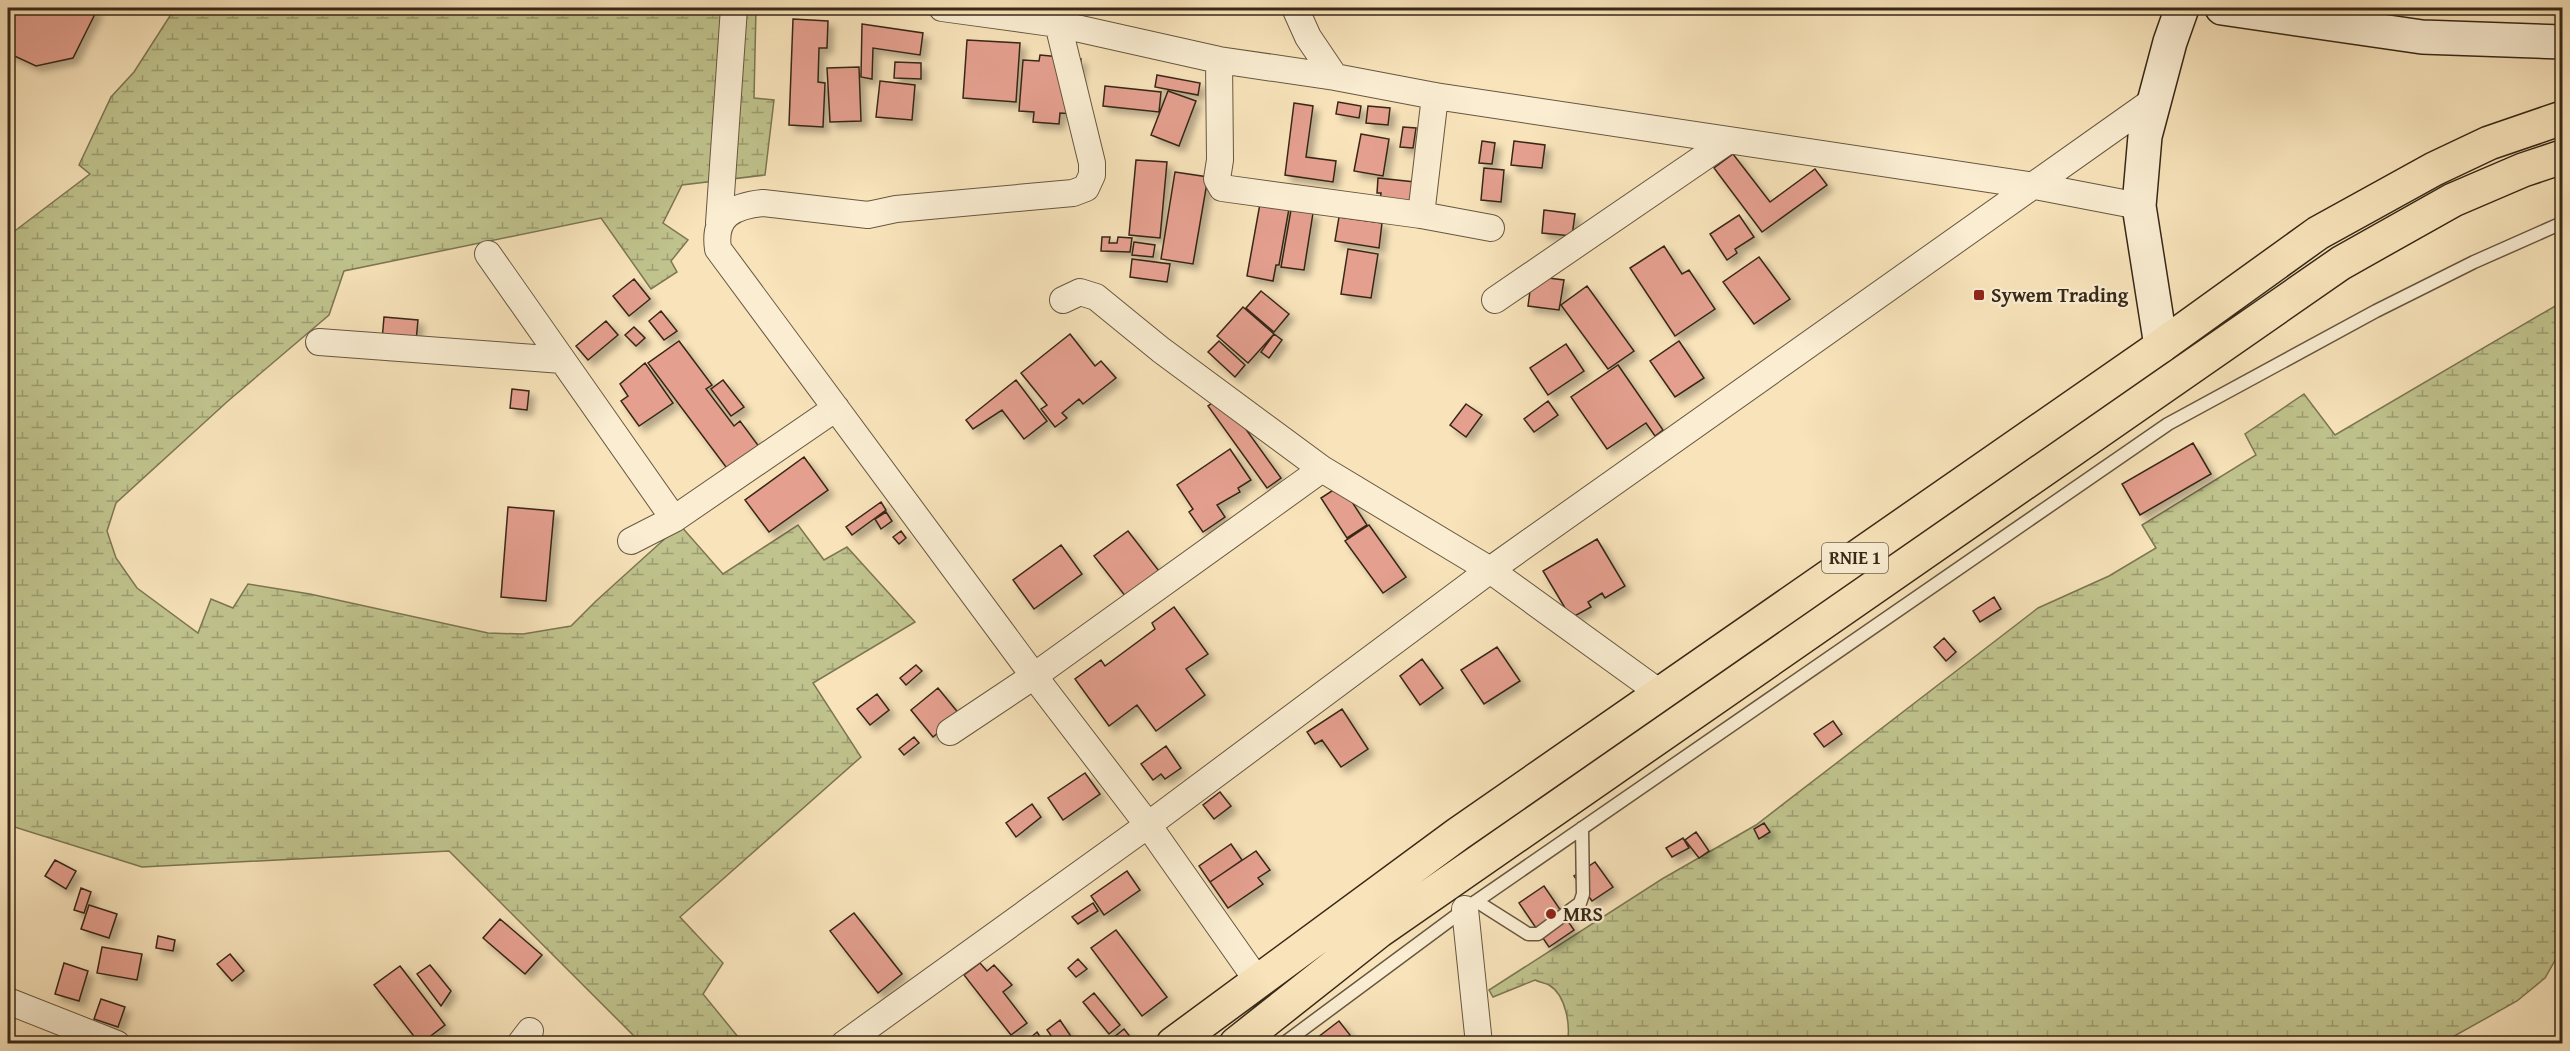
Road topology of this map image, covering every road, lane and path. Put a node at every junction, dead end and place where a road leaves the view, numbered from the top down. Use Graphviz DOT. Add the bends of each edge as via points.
graph roads {
  1 [pos="734,8"];
  2 [pos="942,8"];
  3 [pos="1294,8"];
  4 [pos="2182,8"];
  5 [pos="2222,8"];
  6 [pos="1058,24"];
  7 [pos="2562,42"];
  8 [pos="1219,60"];
  9 [pos="1335,77"];
  10 [pos="1435,96"];
  11 [pos="2154,100"];
  12 [pos="2562,118"];
  13 [pos="1726,142"];
  14 [pos="2562,157"];
  15 [pos="2035,186"];
  16 [pos="2139,206"];
  17 [pos="1421,215"];
  18 [pos="719,223"];
  19 [pos="2562,223"];
  20 [pos="1491,228"];
  21 [pos="488,254"];
  22 [pos="1063,300"];
  23 [pos="1495,300"];
  24 [pos="319,342"];
  25 [pos="2161,346"];
  26 [pos="562,360"];
  27 [pos="836,408"];
  28 [pos="1322,469"];
  29 [pos="674,519"];
  30 [pos="632,541"];
  31 [pos="1490,570"];
  32 [pos="1034,676"];
  33 [pos="1660,693"];
  34 [pos="950,732"];
  35 [pos="1148,825"];
  36 [pos="1582,828"];
  37 [pos="1470,905"];
  38 [pos="1257,980"];
  39 [pos="8,1000"];
  40 [pos="117,1043"];
  41 [pos="844,1044"];
  42 [pos="1173,1044"];
  43 [pos="1236,1044"];
  44 [pos="1283,1044"];
  45 [pos="1479,1044"];
  1 -- 18 [label="street"];
  2 -- 6 [label="street"];
  3 -- 9 [label="street"];
  4 -- 11 [label="main road"];
  5 -- 7 [label="main road" via="2422,36"];
  6 -- 8 [label="street"];
  6 -- 18 [label="street" via="1092,163 1086,188 1073,193 868,215 764,202 730,212"];
  8 -- 9 [label="street"];
  8 -- 17 [label="street" via="1217,179 1222,188"];
  9 -- 10 [label="street"];
  10 -- 13 [label="street"];
  10 -- 17 [label="street"];
  11 -- 15 [label="street"];
  11 -- 16 [label="main road" via="2145,136"];
  12 -- 25 [label="highway, RNIE 1" via="2489,143 2376,200 2318,233"];
  13 -- 15 [label="street"];
  13 -- 23 [label="street"];
  14 -- 43 [label="highway, RNIE 1" via="2453,200 2341,263 1388,924"];
  15 -- 16 [label="street"];
  15 -- 31 [label="street"];
  16 -- 25 [label="main road"];
  17 -- 20 [label="street"];
  18 -- 27 [label="street" via="718,249"];
  19 -- 36 [label="lane" via="2376,311 2168,424"];
  21 -- 26 [label="street"];
  22 -- 28 [label="street" via="1080,292 1096,297"];
  24 -- 26 [label="street"];
  25 -- 33 [label="highway, RNIE 1"];
  26 -- 29 [label="street"];
  27 -- 29 [label="street"];
  27 -- 32 [label="street"];
  28 -- 31 [label="street"];
  28 -- 32 [label="street"];
  29 -- 30 [label="street"];
  31 -- 33 [label="street"];
  31 -- 35 [label="street"];
  32 -- 34 [label="street"];
  32 -- 35 [label="street"];
  33 -- 38 [label="highway, RNIE 1"];
  35 -- 38 [label="street"];
  35 -- 41 [label="street"];
  36 -- 37 [label="lane"];
  36 -- 37 [label="lane" via="1580,903 1538,934 1528,934"];
  37 -- 44 [label="lane"];
  37 -- 45 [label="street"];
  38 -- 42 [label="highway, RNIE 1"];
  39 -- 40 [label="street"];
}
